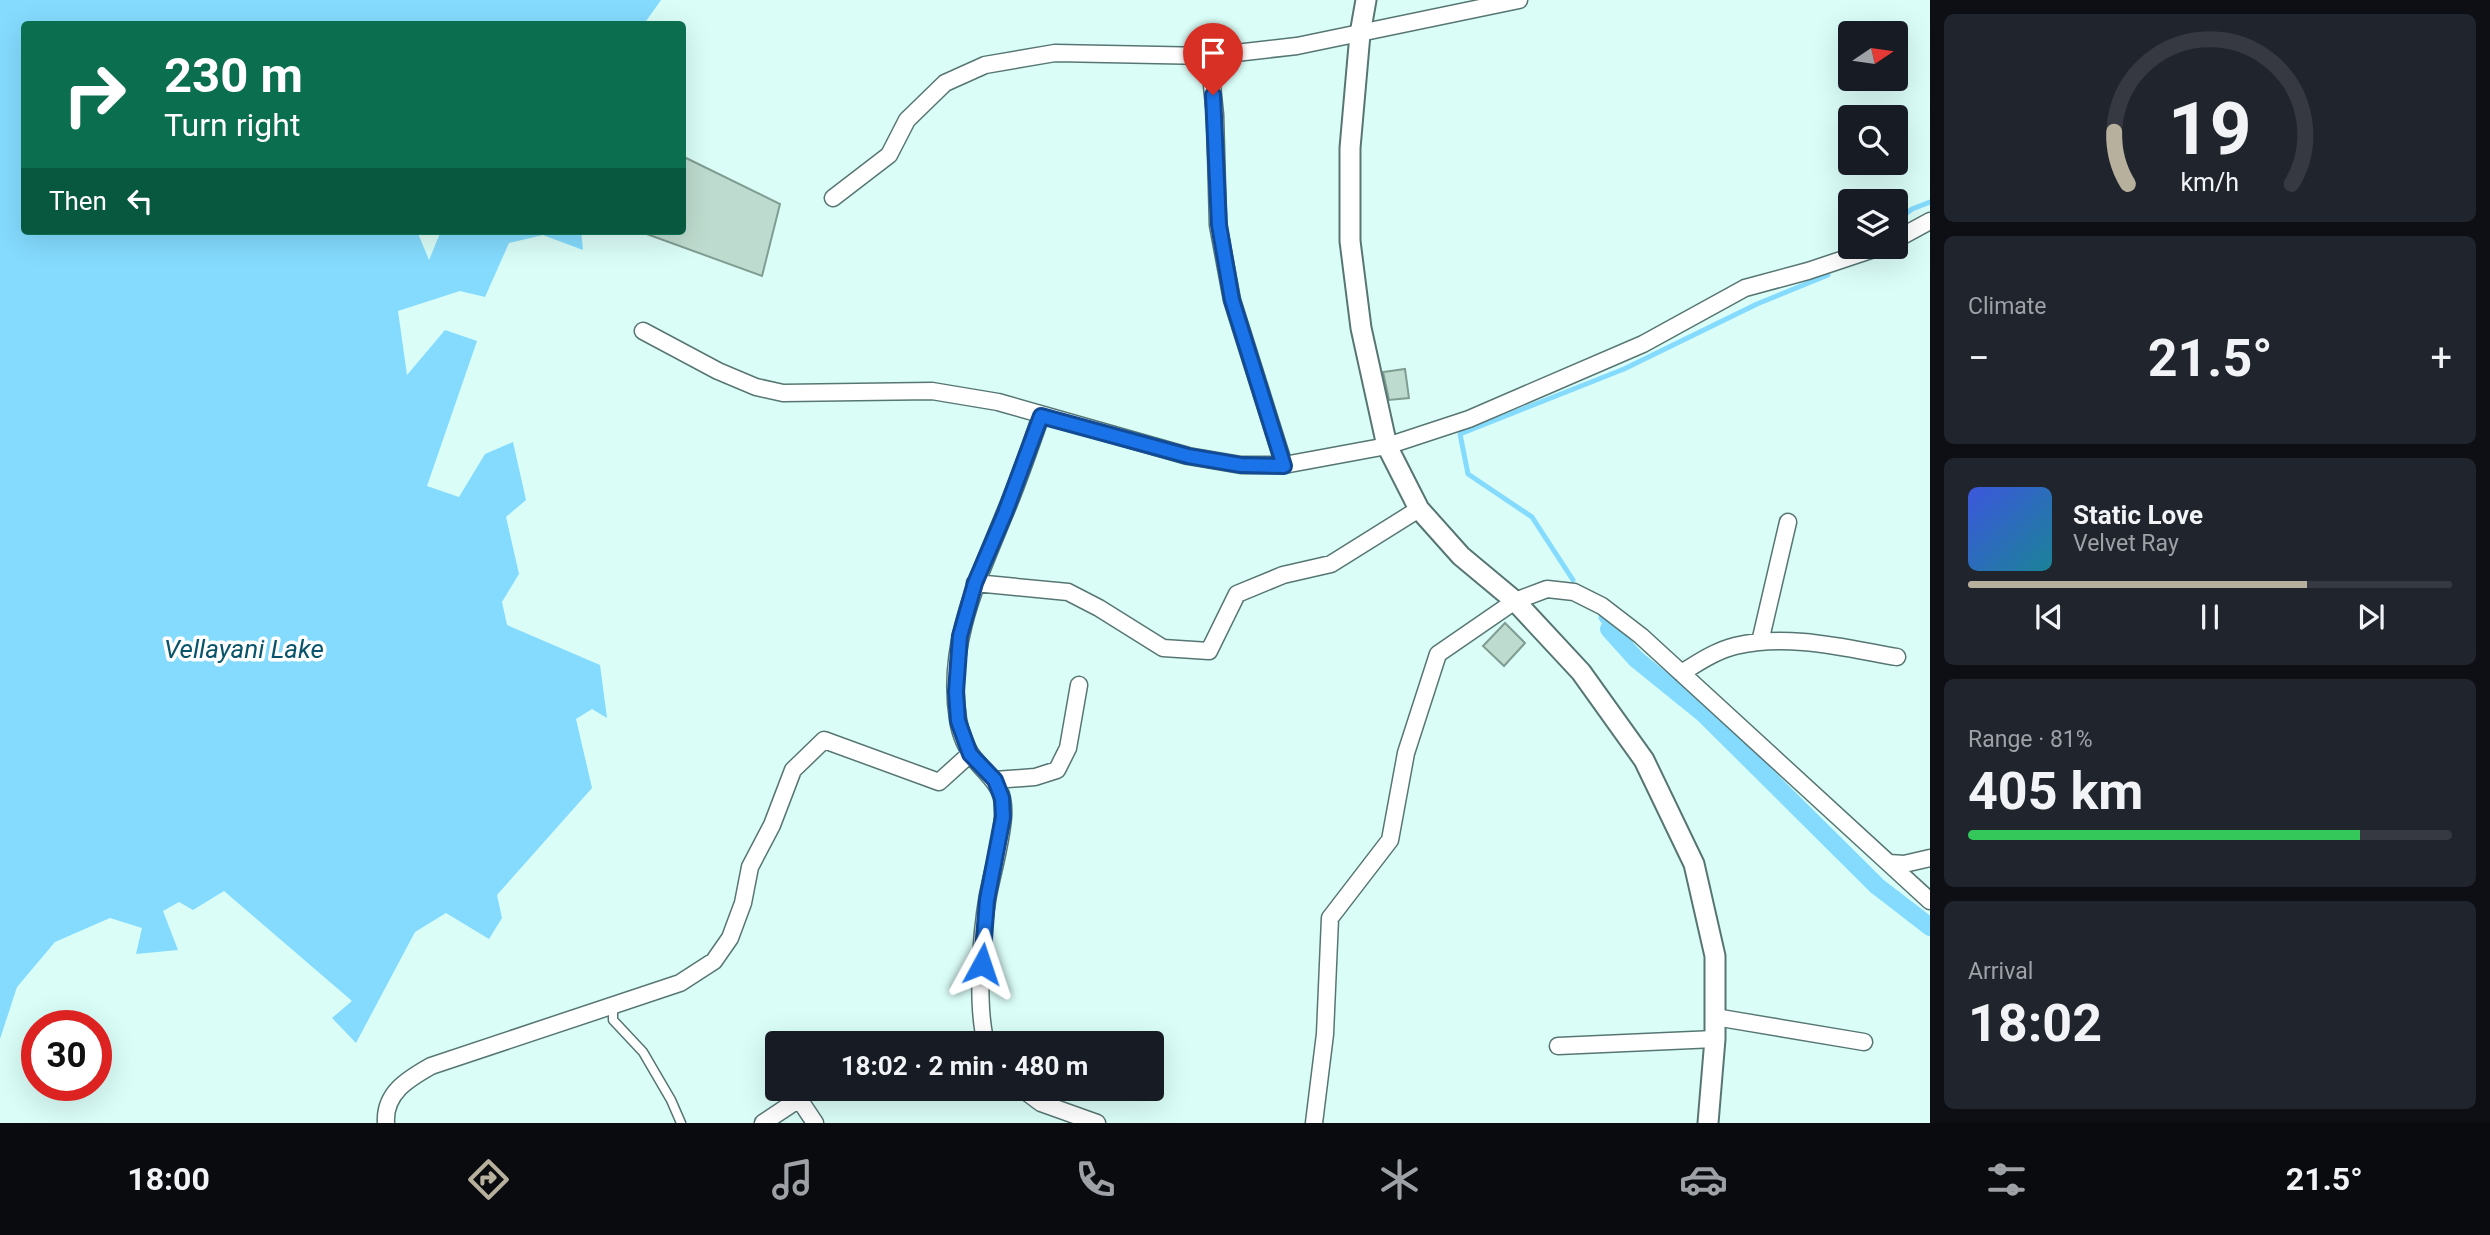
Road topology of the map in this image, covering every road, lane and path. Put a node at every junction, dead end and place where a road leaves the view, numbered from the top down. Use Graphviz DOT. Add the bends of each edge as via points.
graph roads {
  1 [pos="1366,0"];
  2 [pos="1519,0"];
  3 [pos="1360,34"];
  4 [pos="1209,56"];
  5 [pos="833,198"];
  6 [pos="1930,221"];
  7 [pos="1908,233"];
  8 [pos="1844,259"];
  9 [pos="643,331"];
  10 [pos="1041,416"];
  11 [pos="1387,446"];
  12 [pos="1284,466"];
  13 [pos="1419,509"];
  14 [pos="1788,522"];
  15 [pos="975,583"];
  16 [pos="1515,601"];
  17 [pos="1760,642"];
  18 [pos="1897,657"];
  19 [pos="1681,673"];
  20 [pos="1079,685"];
  21 [pos="970,754"];
  22 [pos="995,780"];
  23 [pos="1930,858"];
  24 [pos="1889,863"];
  25 [pos="1930,901"];
  26 [pos="613,1005"];
  27 [pos="1715,1017"];
  28 [pos="982,1031"];
  29 [pos="1716,1040"];
  30 [pos="1864,1042"];
  31 [pos="1558,1046"];
  32 [pos="1038,1101"];
  33 [pos="386,1123"];
  34 [pos="681,1123"];
  35 [pos="763,1123"];
  36 [pos="816,1123"];
  37 [pos="1097,1123"];
  38 [pos="1314,1123"];
  39 [pos="1708,1123"];
  1 -- 3 [label="street"];
  2 -- 3 [label="street"];
  3 -- 4 [label="street"];
  3 -- 11 [label="street" via="1350,148 1350,241 1361,328"];
  4 -- 5 [label="street" via="1055,53 985,65 945,83 907,120 889,155"];
  4 -- 12 [label="street" via="1219,225 1232,300"];
  6 -- 7 [label="street"];
  8 -- 11 [label="street" via="1745,288 1643,344 1469,419"];
  9 -- 10 [label="street" via="718,371 783,393 932,391 998,402"];
  10 -- 12 [label="street" via="1188,456"];
  10 -- 15 [label="street"];
  11 -- 12 [label="street"];
  11 -- 13 [label="street"];
  13 -- 15 [label="street" via="1331,564 1283,575 1237,594 1209,652 1163,648 1068,592"];
  13 -- 16 [label="street" via="1461,556"];
  14 -- 17 [label="street"];
  15 -- 21 [label="street" via="960,636 956,692 958,721"];
  16 -- 19 [label="street" via="1547,589 1574,592 1602,606"];
  16 -- 27 [label="street" via="1581,672 1644,760 1694,864 1715,956"];
  16 -- 38 [label="street" via="1438,654 1406,753 1390,840 1330,918 1325,1034"];
  17 -- 18 [label="street" via="1832,645"];
  17 -- 19 [label="street" via="1715,653"];
  19 -- 24 [label="street"];
  20 -- 22 [label="street" via="1068,748 1056,770 1035,777"];
  21 -- 22 [label="street"];
  21 -- 26 [label="street" via="939,782 824,740 793,770 750,867 730,938 714,961 680,983"];
  22 -- 28 [label="street" via="1003,817 987,900"];
  23 -- 24 [label="street"];
  24 -- 25 [label="street"];
  26 -- 33 [label="street" via="431,1066 402,1083 390,1100"];
  26 -- 34 [label="lane" via="613,1020 643,1052"];
  27 -- 29 [label="street"];
  27 -- 30 [label="street"];
  29 -- 31 [label="street"];
  29 -- 39 [label="street"];
  32 -- 37 [label="street"];
  35 -- 36 [label="street" via="799,1099"];
}
